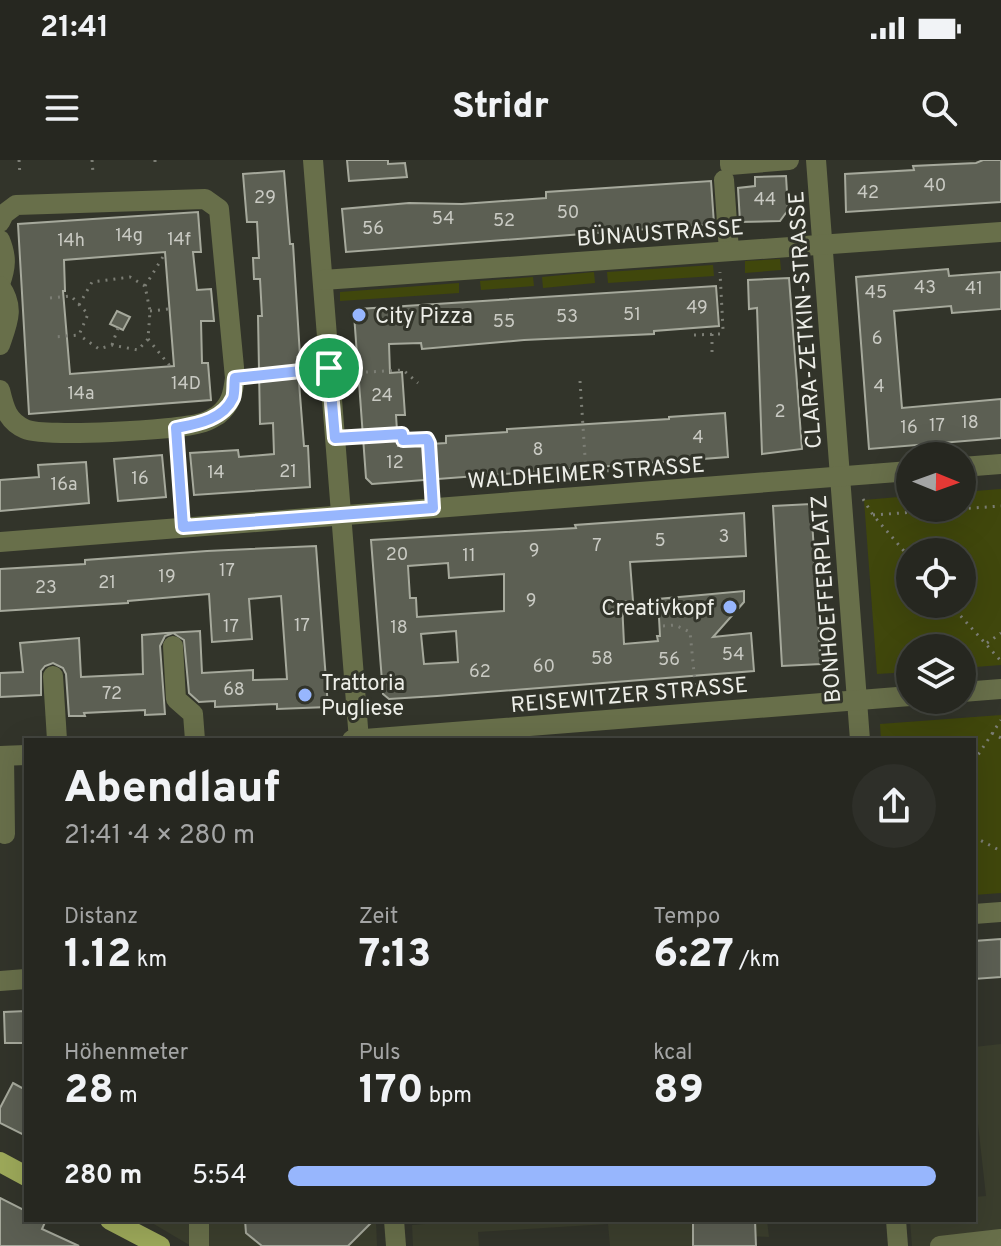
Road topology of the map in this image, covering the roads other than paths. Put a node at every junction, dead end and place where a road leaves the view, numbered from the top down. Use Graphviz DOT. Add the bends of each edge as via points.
graph roads {
  1 [pos="313,160"];
  2 [pos="789,160"];
  3 [pos="816,160"];
  4 [pos="727,170"];
  5 [pos="0,222"];
  6 [pos="1001,232"];
  7 [pos="0,240"];
  8 [pos="824,244"];
  9 [pos="724,252"];
  10 [pos="323,280"];
  11 [pos="0,285"];
  12 [pos="0,345"];
  13 [pos="0,390"];
  14 [pos="1001,464"];
  15 [pos="976,466"];
  16 [pos="896,472"];
  17 [pos="840,476"];
  18 [pos="342,515"];
  19 [pos="0,542"];
  20 [pos="173,646"];
  21 [pos="53,676"];
  22 [pos="1001,689"];
  23 [pos="976,691"];
  24 [pos="896,697"];
  25 [pos="857,700"];
  26 [pos="57,738"];
  27 [pos="195,738"];
  28 [pos="359,738"];
  29 [pos="383,738"];
  30 [pos="860,738"];
  31 [pos="24,755"];
  32 [pos="2,756"];
  33 [pos="5,834"];
  34 [pos="1001,912"];
  35 [pos="976,914"];
  36 [pos="24,979"];
  37 [pos="0,981"];
  38 [pos="0,1162"];
  39 [pos="24,1175"];
  40 [pos="112,1222"];
  41 [pos="199,1222"];
  42 [pos="394,1222"];
  43 [pos="896,1222"];
  44 [pos="129,1239"];
  45 [pos="1001,1239"];
  46 [pos="160,1246"];
  47 [pos="199,1246"];
  48 [pos="396,1246"];
  49 [pos="898,1246"];
  50 [pos="940,1246"];
  1 -- 10 [label="street"];
  2 -- 4 [label="street" via="730,165"];
  3 -- 8 [label="street, CLARA-ZETKIN-STRASSE"];
  4 -- 9 [label="street"];
  5 -- 13 [label="street" via="16,205 205,199 219,209 235,378 233,398 219,414 176,428 46,433 24,429 6,414"];
  6 -- 8 [label="street, BÜNAUSTRASSE"];
  7 -- 11 [label="street" via="6,266"];
  8 -- 9 [label="street, BÜNAUSTRASSE"];
  8 -- 17 [label="street, CLARA-ZETKIN-STRASSE"];
  9 -- 10 [label="street, BÜNAUSTRASSE"];
  10 -- 18 [label="street"];
  11 -- 12 [label="street" via="9,300"];
  14 -- 15 [label="street"];
  16 -- 17 [label="street, BONHOEFFERPLATZ"];
  17 -- 18 [label="street, WALDHEIMER STRASSE"];
  17 -- 25 [label="street, BONHOEFFERPLATZ"];
  18 -- 19 [label="street, WALDHEIMER STRASSE"];
  18 -- 28 [label="street"];
  20 -- 27 [label="street" via="176,699 193,714"];
  21 -- 26 [label="street"];
  22 -- 23 [label="street"];
  24 -- 25 [label="street, REISEWITZER STRASSE"];
  25 -- 29 [label="street, REISEWITZER STRASSE"];
  25 -- 30 [label="street, BONHOEFFERPLATZ"];
  31 -- 32 [label="street"];
  32 -- 33 [label="street"];
  34 -- 35 [label="street"];
  36 -- 37 [label="street"];
  38 -- 39 [label="main road"];
  40 -- 44 [label="main road"];
  41 -- 47 [label="street"];
  42 -- 48 [label="street"];
  43 -- 49 [label="street"];
  44 -- 46 [label="main road"];
  45 -- 50 [label="street"];
}
